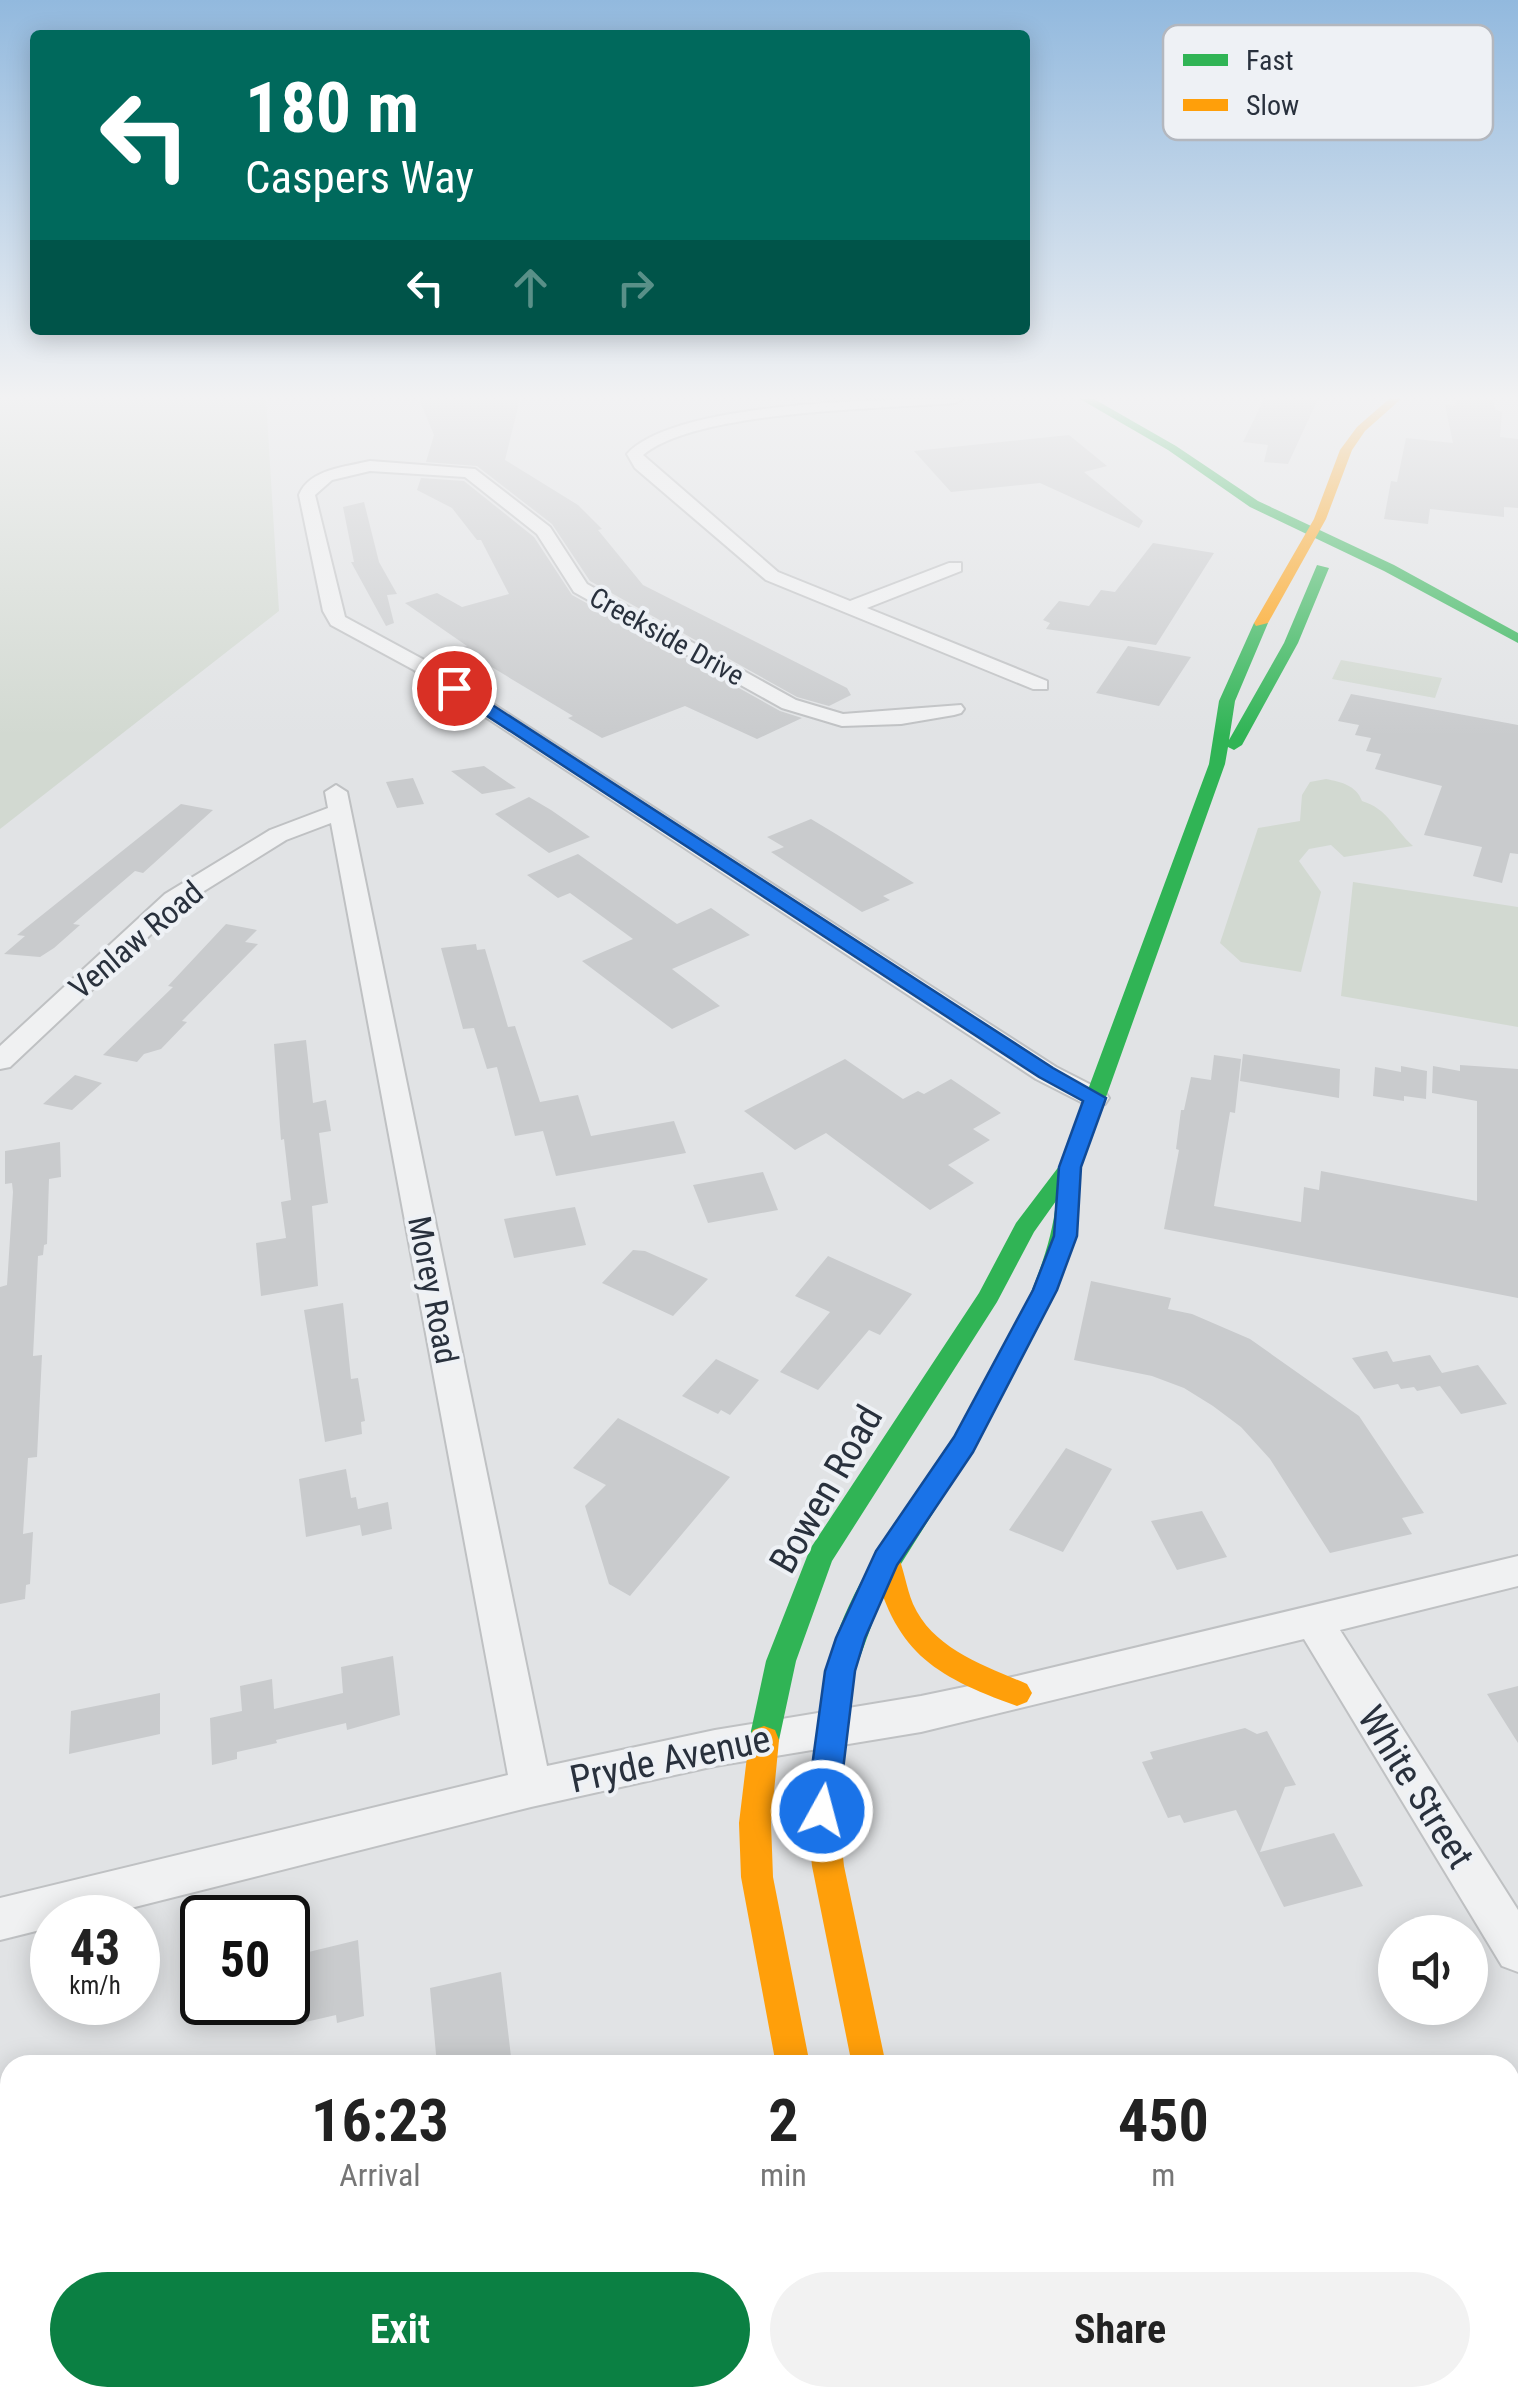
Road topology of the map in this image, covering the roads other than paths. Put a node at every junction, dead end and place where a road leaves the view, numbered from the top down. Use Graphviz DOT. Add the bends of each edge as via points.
graph roads {
  1 [pos="309,511"];
  2 [pos="519,511"];
  3 [pos="696,511"];
  4 [pos="1272,511"];
  5 [pos="1322,511"];
  6 [pos="1312,532"];
  7 [pos="1342,537"];
  8 [pos="954,566"];
  9 [pos="1418,583"];
  10 [pos="1314,584"];
  11 [pos="850,608"];
  12 [pos="1518,639"];
  13 [pos="1040,685"];
  14 [pos="954,709"];
  15 [pos="1217,764"];
  16 [pos="337,802"];
  17 [pos="0,1061"];
  18 [pos="1095,1098"];
  19 [pos="1070,1167"];
  20 [pos="886,1559"];
  21 [pos="1518,1571"];
  22 [pos="1315,1623"];
  23 [pos="1017,1693"];
  24 [pos="832,1728"];
  25 [pos="764,1739"];
  26 [pos="531,1788"];
  27 [pos="0,1920"];
  28 [pos="1518,1950"];
  29 [pos="791,2055"];
  30 [pos="866,2055"];
  1 -- 18 [label="street, Creekside Drive" via="338,621 421,666 1046,1073"];
  2 -- 14 [label="street, Creekside Drive" via="544,531 580,588 789,704 842,720"];
  3 -- 11 [label="street" via="772,576"];
  4 -- 6 [label="main road"];
  5 -- 6 [label="main road, Bowen Road"];
  6 -- 7 [label="main road"];
  6 -- 15 [label="main road, Bowen Road" via="1231,694 1217,729"];
  7 -- 9 [label="main road"];
  7 -- 10 [label="main road, Bowen Road"];
  8 -- 11 [label="street"];
  9 -- 10 [label="main road" via="1343,578"];
  9 -- 12 [label="main road"];
  10 -- 15 [label="main road, Bowen Road" via="1242,735"];
  11 -- 13 [label="street"];
  15 -- 18 [label="main road, Bowen Road"];
  16 -- 17 [label="street, Venlaw Road" via="174,899"];
  16 -- 26 [label="street, Morey Road"];
  18 -- 19 [label="main road, Bowen Road"];
  19 -- 20 [label="main road, Bowen Road" via="1066,1236 1038,1305 963,1444"];
  19 -- 25 [label="main road, Bowen Road" via="820,1557 781,1661"];
  20 -- 23 [label="main road" via="897,1608 919,1640"];
  20 -- 24 [label="main road, Bowen Road" via="840,1671"];
  21 -- 22 [label="street, Pryde Avenue"];
  22 -- 23 [label="street, Pryde Avenue"];
  22 -- 28 [label="street, White Street"];
  23 -- 24 [label="street, Pryde Avenue"];
  24 -- 25 [label="street, Pryde Avenue"];
  24 -- 30 [label="main road, Bowen Road" via="822,1811"];
  25 -- 26 [label="street, Pryde Avenue"];
  25 -- 29 [label="main road, Bowen Road" via="754,1823 757,1877"];
  26 -- 27 [label="street, Pryde Avenue"];
}
